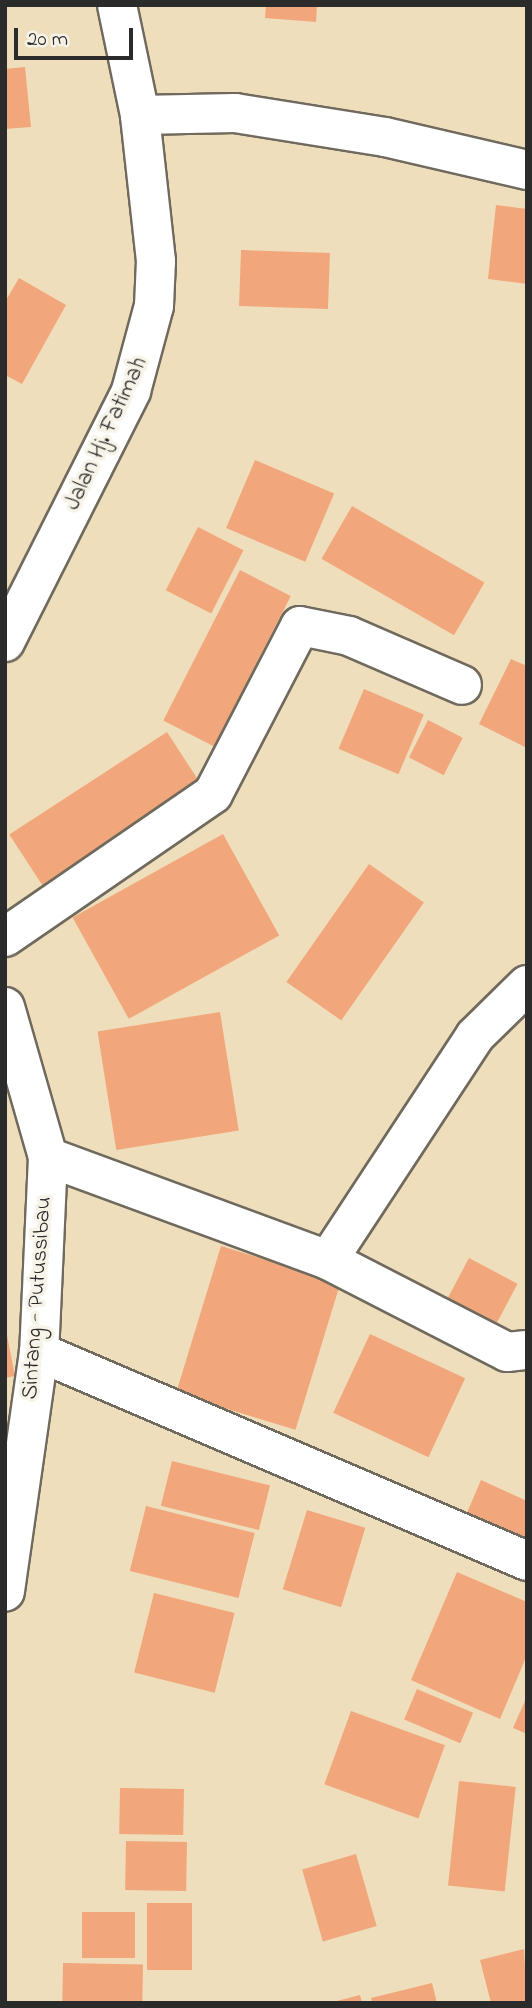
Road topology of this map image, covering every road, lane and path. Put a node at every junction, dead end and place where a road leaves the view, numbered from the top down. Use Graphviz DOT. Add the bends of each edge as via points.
graph roads {
  1 [pos="117,5"];
  2 [pos="140,115"];
  3 [pos="527,170"];
  4 [pos="5,642"];
  5 [pos="462,685"];
  6 [pos="5,937"];
  7 [pos="527,985"];
  8 [pos="5,1007"];
  9 [pos="48,1157"];
  10 [pos="328,1260"];
  11 [pos="527,1350"];
  12 [pos="39,1352"];
  13 [pos="527,1561"];
  14 [pos="5,1592"];
  1 -- 2 [label="main road, Jalan Hj. Fatimah"];
  2 -- 3 [label="main road" via="235,113 385,137"];
  2 -- 4 [label="main road, Jalan Hj. Fatimah" via="156,261 146,350 112,433"];
  5 -- 6 [label="main road" via="349,636 300,626 213,794"];
  7 -- 10 [label="main road" via="475,1035"];
  8 -- 9 [label="main road, Sintang - Putussibau"];
  9 -- 10 [label="main road"];
  9 -- 12 [label="main road, Sintang - Putussibau"];
  10 -- 11 [label="main road" via="507,1352"];
  12 -- 13 [label="main road"];
  12 -- 14 [label="main road, Sintang - Putussibau"];
}
